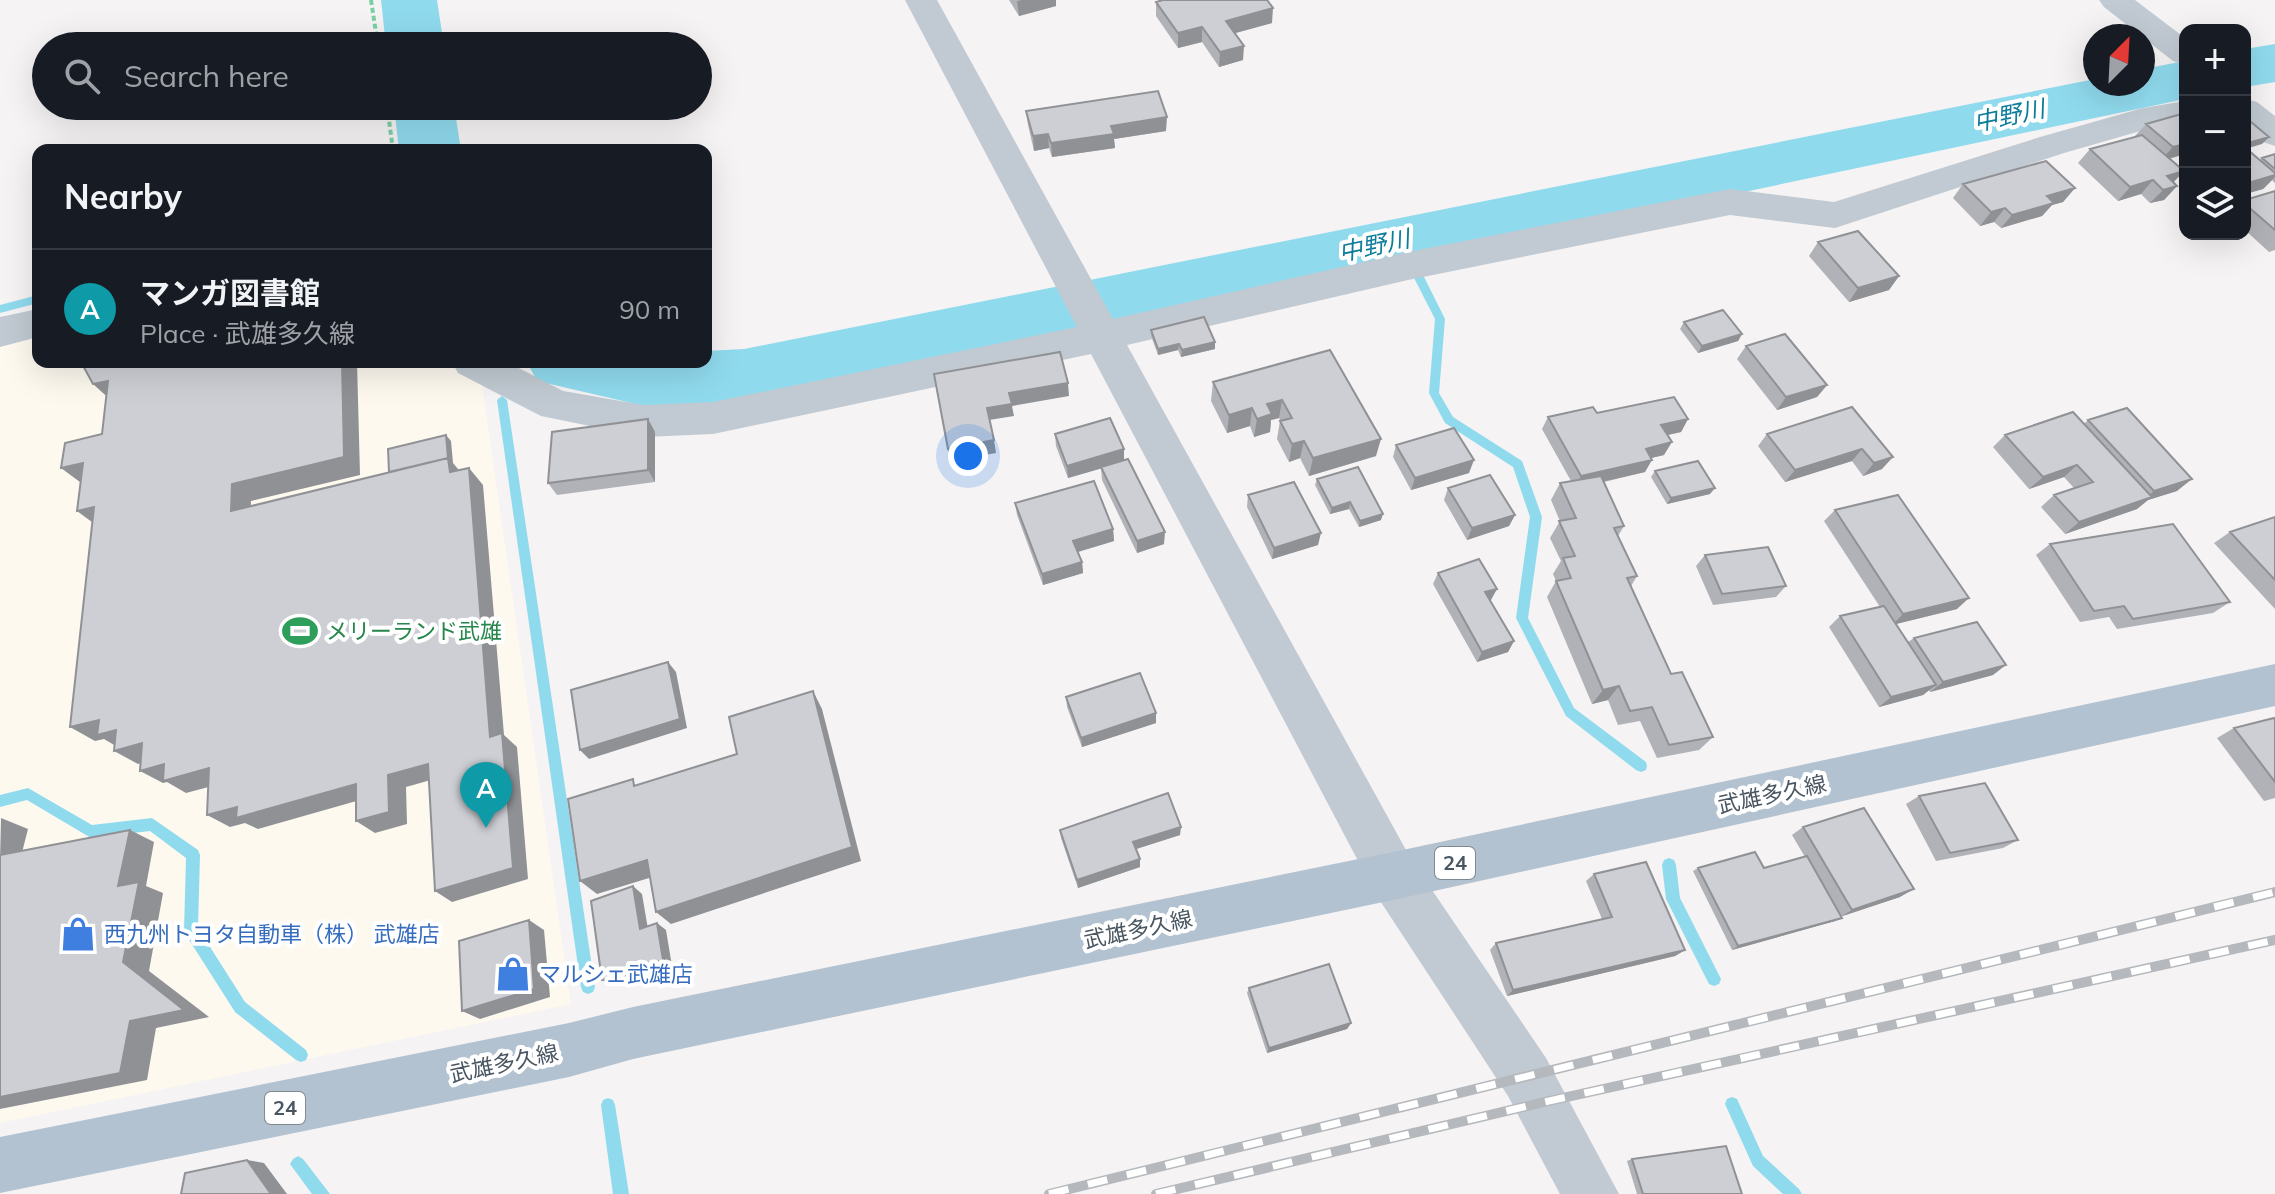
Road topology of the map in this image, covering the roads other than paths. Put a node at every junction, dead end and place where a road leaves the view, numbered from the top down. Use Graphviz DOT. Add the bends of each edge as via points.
graph roads {
  1 [pos="921,0"];
  2 [pos="2115,0"];
  3 [pos="2179,48"];
  4 [pos="2275,95"];
  5 [pos="2251,100"];
  6 [pos="2179,113"];
  7 [pos="2251,115"];
  8 [pos="2275,134"];
  9 [pos="32,324"];
  10 [pos="0,332"];
  11 [pos="1097,332"];
  12 [pos="484,368"];
  13 [pos="2275,685"];
  14 [pos="1393,876"];
  15 [pos="0,1165"];
  16 [pos="1591,1194"];
  1 -- 11 [label="street"];
  2 -- 3 [label="street"];
  4 -- 5 [label="street"];
  6 -- 11 [label="street" via="2052,145 1835,215 1730,202"];
  7 -- 8 [label="street"];
  9 -- 10 [label="street"];
  11 -- 12 [label="street" via="713,418 644,421 555,405"];
  11 -- 14 [label="street"];
  13 -- 14 [label="main road, 武雄多久線 / 24"];
  14 -- 15 [label="main road, 武雄多久線 / 24"];
  14 -- 16 [label="street" via="1527,1077"];
}
